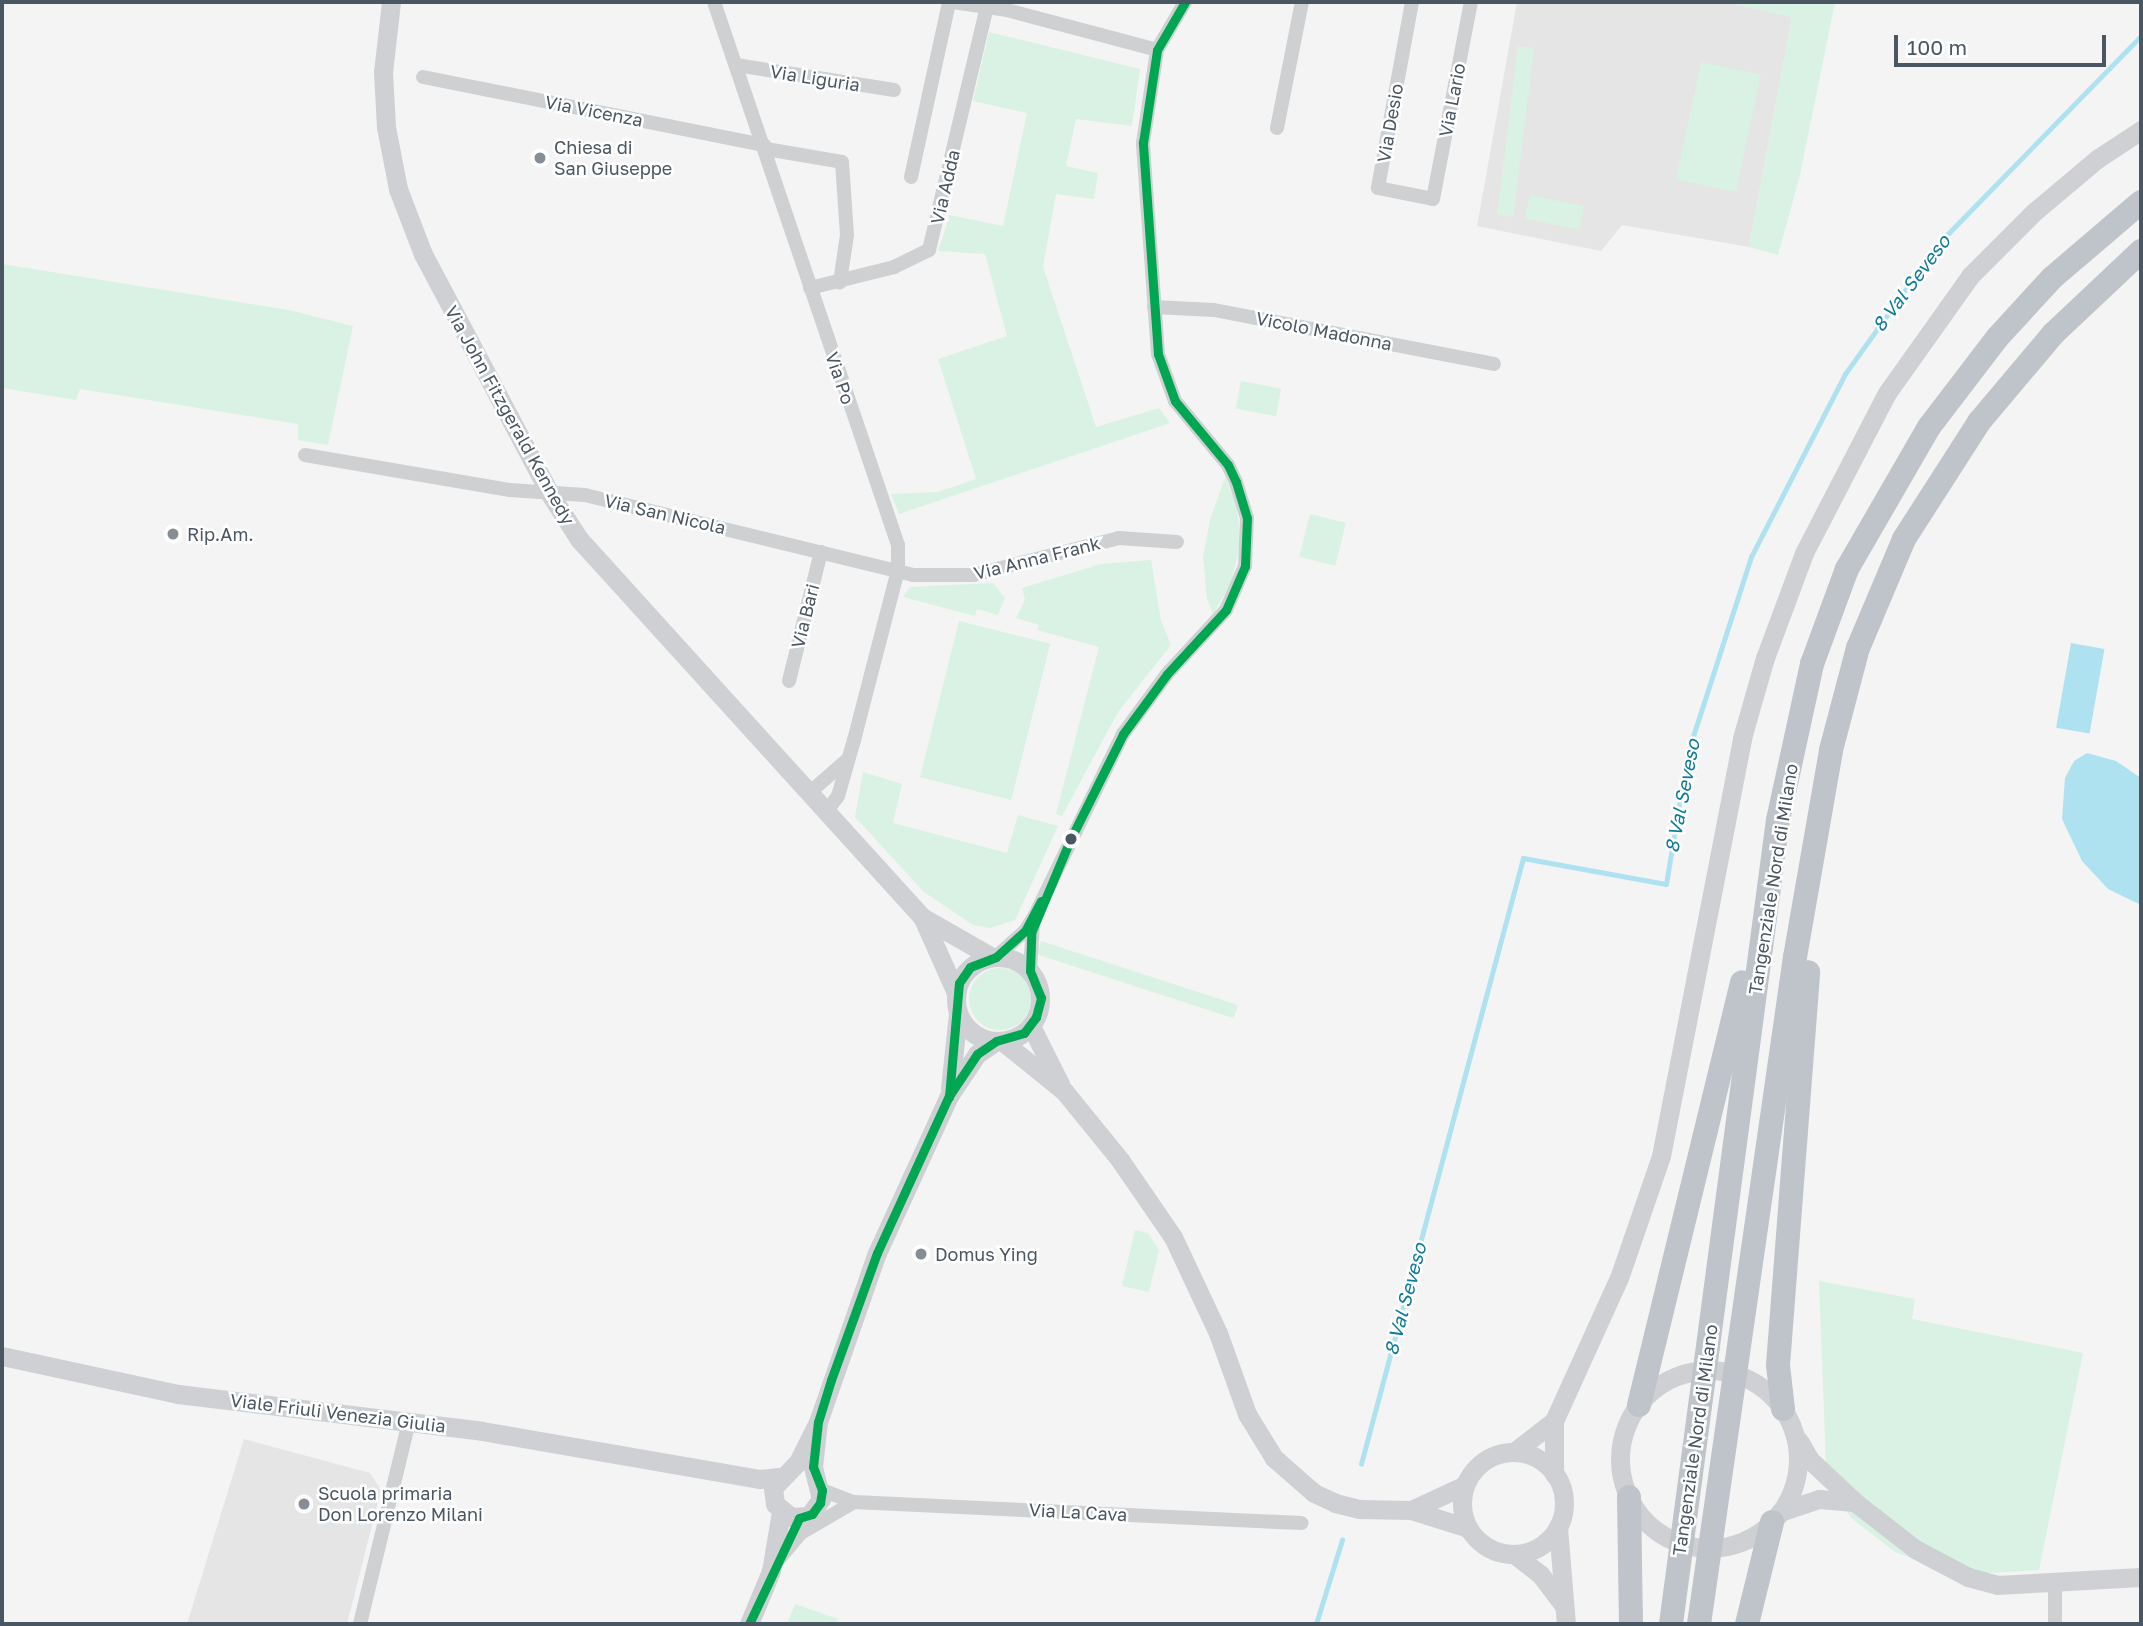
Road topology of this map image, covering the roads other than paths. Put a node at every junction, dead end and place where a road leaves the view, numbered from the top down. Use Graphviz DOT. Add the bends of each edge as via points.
graph roads {
  1 [pos="391,2"];
  2 [pos="714,2"];
  3 [pos="951,2"];
  4 [pos="1185,2"];
  5 [pos="1302,2"];
  6 [pos="1412,2"];
  7 [pos="1471,2"];
  8 [pos="987,4"];
  9 [pos="1157,50"];
  10 [pos="736,65"];
  11 [pos="423,77"];
  12 [pos="894,90"];
  13 [pos="1277,128"];
  14 [pos="2141,130"];
  15 [pos="765,147"];
  16 [pos="911,177"];
  17 [pos="1433,199"];
  18 [pos="2141,202"];
  19 [pos="2141,251"];
  20 [pos="839,282"];
  21 [pos="810,288"];
  22 [pos="1154,307"];
  23 [pos="1494,365"];
  24 [pos="305,454"];
  25 [pos="550,494"];
  26 [pos="1177,541"];
  27 [pos="821,552"];
  28 [pos="898,570"];
  29 [pos="789,681"];
  30 [pos="848,759"];
  31 [pos="808,794"];
  32 [pos="825,813"];
  33 [pos="1778,820"];
  34 [pos="1819,824"];
  35 [pos="1035,915"];
  36 [pos="922,917"];
  37 [pos="994,957"];
  38 [pos="1030,971"];
  39 [pos="956,993"];
  40 [pos="958,1013"];
  41 [pos="1031,1026"];
  42 [pos="999,1041"];
  43 [pos="1063,1091"];
  44 [pos="949,1096"];
  45 [pos="2,1356"];
  46 [pos="1639,1405"];
  47 [pos="1783,1409"];
  48 [pos="409,1421"];
  49 [pos="1554,1421"];
  50 [pos="815,1428"];
  51 [pos="1794,1434"];
  52 [pos="1514,1452"];
  53 [pos="674,1466"];
  54 [pos="785,1473"];
  55 [pos="731,1474"];
  56 [pos="1555,1474"];
  57 [pos="1465,1485"];
  58 [pos="819,1490"];
  59 [pos="1629,1497"];
  60 [pos="854,1502"];
  61 [pos="1856,1503"];
  62 [pos="1411,1510"];
  63 [pos="785,1511"];
  64 [pos="1776,1517"];
  65 [pos="1302,1524"];
  66 [pos="1558,1527"];
  67 [pos="1468,1528"];
  68 [pos="1514,1554"];
  69 [pos="775,1565"];
  70 [pos="2141,1577"];
  71 [pos="2055,1583"];
  72 [pos="1565,1615"];
  73 [pos="360,1624"];
  74 [pos="749,1624"];
  75 [pos="1631,1624"];
  76 [pos="1671,1624"];
  77 [pos="1699,1624"];
  78 [pos="1747,1624"];
  79 [pos="2055,1624"];
  1 -- 25 [label="street, Via John Fitzgerald Kennedy" via="383,72 386,127 398,189 423,254"];
  2 -- 10 [label="street, Via Po"];
  3 -- 8 [label="street"];
  3 -- 16 [label="street"];
  4 -- 9 [label="street"];
  5 -- 13 [label="street"];
  6 -- 17 [label="street, Via Desio" via="1378,188"];
  7 -- 17 [label="street, Via Lario"];
  8 -- 9 [label="street"];
  8 -- 20 [label="street, Via Adda" via="929,250 894,267"];
  9 -- 22 [label="street" via="1143,143"];
  10 -- 12 [label="street, Via Liguria"];
  10 -- 15 [label="street, Via Po"];
  11 -- 15 [label="street, Via Vicenza"];
  14 -- 49 [label="street" via="2097,159 2034,212 1971,275 1887,393 1826,503 1785,601 1742,738 1661,1156 1619,1278"];
  15 -- 20 [label="street, Via Vicenza" via="842,162 847,235"];
  15 -- 21 [label="street, Via Po"];
  18 -- 33 [label="highway, Tangenziale Nord di Milano" via="2052,278 1997,338 1929,427 1881,502 1847,569 1812,664"];
  19 -- 34 [label="highway, Tangenziale Nord di Milano" via="2081,306 2020,372 1979,422 1917,514 1858,648 1831,750"];
  20 -- 21 [label="street, Via Adda"];
  21 -- 28 [label="street, Via Po" via="898,545"];
  22 -- 23 [label="street, Vicolo Madonna" via="1214,310"];
  22 -- 35 [label="street" via="1167,385 1228,465 1240,492 1247,526 1245,566 1226,610 1167,674 1123,734"];
  24 -- 25 [label="street, Via San Nicola"];
  25 -- 27 [label="street, Via San Nicola" via="585,495"];
  25 -- 31 [label="street, Via John Fitzgerald Kennedy" via="579,539"];
  26 -- 28 [label="street, Via Anna Frank" via="1119,538 973,575 913,575"];
  27 -- 28 [label="street, Via San Nicola"];
  27 -- 29 [label="street, Via Bari"];
  28 -- 30 [label="street, Via Po"];
  30 -- 31 [label="street"];
  30 -- 32 [label="street, Via Po" via="838,796"];
  31 -- 32 [label="street, Via John Fitzgerald Kennedy"];
  32 -- 36 [label="street, Via John Fitzgerald Kennedy"];
  33 -- 46 [label="highway"];
  33 -- 76 [label="highway, Tangenziale Nord di Milano"];
  34 -- 47 [label="highway" via="1778,1365"];
  34 -- 77 [label="highway, Tangenziale Nord di Milano"];
  35 -- 37 [label="street" via="1025,931"];
  35 -- 38 [label="street"];
  36 -- 37 [label="street, Via John Fitzgerald Kennedy"];
  36 -- 39 [label="street, Via John Fitzgerald Kennedy"];
  37 -- 38 [label="street" via="1014,960"];
  37 -- 39 [label="street" via="970,967"];
  38 -- 41 [label="street" via="1041,999"];
  39 -- 40 [label="street"];
  40 -- 42 [label="street" via="978,1036"];
  40 -- 44 [label="street"];
  41 -- 42 [label="street"];
  41 -- 43 [label="street"];
  42 -- 43 [label="street"];
  42 -- 44 [label="street" via="977,1054"];
  43 -- 62 [label="street" via="1121,1160 1173,1237 1218,1334 1247,1414 1274,1458 1314,1493 1335,1503 1359,1509"];
  44 -- 50 [label="street" via="877,1253"];
  45 -- 48 [label="street, Viale Friuli Venezia Giulia" via="178,1394"];
  46 -- 47 [label="street" via="1678,1376 1717,1371 1754,1382"];
  46 -- 59 [label="street" via="1621,1451"];
  47 -- 51 [label="street"];
  48 -- 53 [label="street, Viale Friuli Venezia Giulia"];
  48 -- 73 [label="street"];
  49 -- 52 [label="street"];
  49 -- 56 [label="street"];
  50 -- 54 [label="street"];
  50 -- 55 [label="street" via="767,1468"];
  50 -- 58 [label="street"];
  51 -- 61 [label="street" via="1810,1460"];
  51 -- 64 [label="street" via="1797,1475"];
  52 -- 56 [label="street" via="1541,1461"];
  52 -- 57 [label="street" via="1484,1461"];
  53 -- 55 [label="street, Viale Friuli Venezia Giulia"];
  53 -- 63 [label="street, Viale Friuli Venezia Giulia" via="758,1491"];
  54 -- 55 [label="street, Viale Friuli Venezia Giulia"];
  54 -- 58 [label="street, Viale Friuli Venezia Giulia"];
  54 -- 63 [label="street" via="773,1488"];
  56 -- 66 [label="street" via="1563,1500"];
  57 -- 62 [label="street"];
  57 -- 67 [label="street" via="1461,1502"];
  58 -- 60 [label="street, Via La Cava"];
  58 -- 63 [label="street" via="812,1514"];
  59 -- 64 [label="street" via="1660,1532 1687,1545 1733,1544"];
  59 -- 75 [label="highway"];
  60 -- 65 [label="street, Via La Cava"];
  60 -- 69 [label="street" via="801,1533"];
  61 -- 64 [label="street" via="1832,1498"];
  61 -- 71 [label="street" via="1915,1549 1968,1577 1997,1585"];
  62 -- 67 [label="street"];
  63 -- 69 [label="street"];
  64 -- 78 [label="highway"];
  66 -- 68 [label="street" via="1540,1547"];
  66 -- 72 [label="street"];
  67 -- 68 [label="street" via="1487,1548"];
  68 -- 72 [label="street" via="1546,1580"];
  69 -- 74 [label="street"];
  70 -- 71 [label="street"];
  71 -- 79 [label="street"];
}
